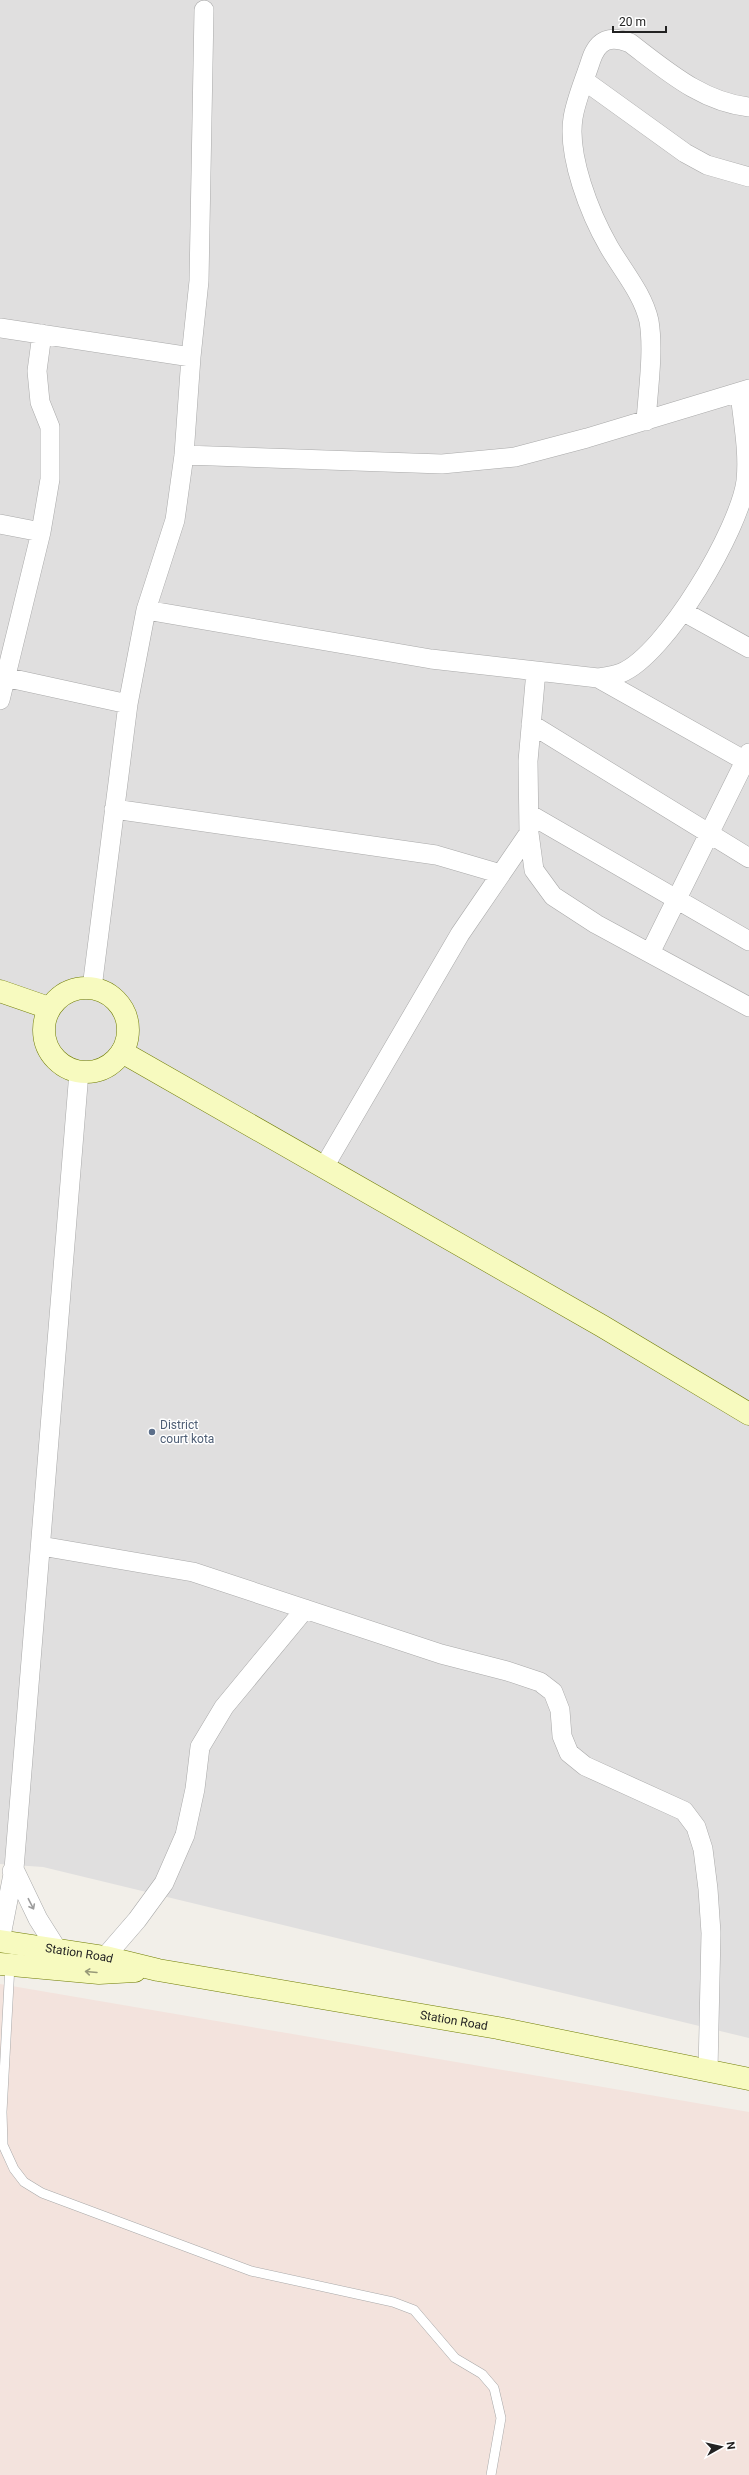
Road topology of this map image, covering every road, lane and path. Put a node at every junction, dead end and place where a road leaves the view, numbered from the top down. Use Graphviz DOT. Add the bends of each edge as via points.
graph roads {
  1 [pos="204,10"];
  2 [pos="585,81"];
  3 [pos="749,107"];
  4 [pos="749,177"];
  5 [pos="0,328"];
  6 [pos="42,334"];
  7 [pos="191,357"];
  8 [pos="744,391"];
  9 [pos="646,421"];
  10 [pos="184,456"];
  11 [pos="746,505"];
  12 [pos="0,524"];
  13 [pos="41,532"];
  14 [pos="146,610"];
  15 [pos="684,612"];
  16 [pos="749,648"];
  17 [pos="536,671"];
  18 [pos="3,677"];
  19 [pos="598,678"];
  20 [pos="0,700"];
  21 [pos="128,704"];
  22 [pos="531,724"];
  23 [pos="748,759"];
  24 [pos="114,808"];
  25 [pos="529,814"];
  26 [pos="709,832"];
  27 [pos="529,834"];
  28 [pos="749,858"];
  29 [pos="501,874"];
  30 [pos="678,900"];
  31 [pos="749,941"];
  32 [pos="650,953"];
  33 [pos="92,988"];
  34 [pos="0,991"];
  35 [pos="749,1007"];
  36 [pos="49,1008"];
  37 [pos="122,1052"];
  38 [pos="79,1072"];
  39 [pos="324,1167"];
  40 [pos="749,1414"];
  41 [pos="41,1546"];
  42 [pos="305,1609"];
  43 [pos="14,1869"];
  44 [pos="0,1881"];
  45 [pos="0,1941"];
  46 [pos="57,1949"];
  47 [pos="105,1957"];
  48 [pos="5,1965"];
  49 [pos="158,1970"];
  50 [pos="708,2070"];
  51 [pos="749,2079"];
  52 [pos="491,2475"];
  1 -- 7 [label="street" via="199,281"];
  2 -- 3 [label="street" via="593,54 604,40 617,38 630,43 702,94 731,105"];
  2 -- 4 [label="street" via="707,165"];
  2 -- 9 [label="street" via="573,118 574,151 585,198 609,247 633,284 649,321"];
  5 -- 6 [label="street"];
  6 -- 7 [label="street"];
  6 -- 13 [label="street" via="37,371 40,402 50,427 50,479"];
  7 -- 10 [label="street"];
  8 -- 9 [label="street"];
  8 -- 11 [label="street"];
  9 -- 10 [label="street" via="515,457 442,464"];
  10 -- 14 [label="street" via="175,520"];
  11 -- 15 [label="street"];
  12 -- 13 [label="street"];
  13 -- 18 [label="street"];
  14 -- 17 [label="street" via="431,659"];
  14 -- 21 [label="street"];
  15 -- 16 [label="street"];
  15 -- 19 [label="street" via="646,655 622,673"];
  17 -- 19 [label="street"];
  17 -- 22 [label="street"];
  18 -- 20 [label="street"];
  18 -- 21 [label="street"];
  19 -- 23 [label="street"];
  21 -- 24 [label="street"];
  22 -- 25 [label="street" via="528,761"];
  22 -- 26 [label="street"];
  23 -- 26 [label="street"];
  24 -- 29 [label="street" via="436,855"];
  24 -- 33 [label="street"];
  25 -- 27 [label="street"];
  25 -- 30 [label="street"];
  26 -- 28 [label="street"];
  26 -- 30 [label="street"];
  27 -- 29 [label="street"];
  27 -- 32 [label="street" via="534,870 553,896 596,924"];
  29 -- 39 [label="street" via="460,934"];
  30 -- 31 [label="street"];
  30 -- 32 [label="street"];
  32 -- 35 [label="street"];
  33 -- 36 [label="street" via="75,988 60,996"];
  33 -- 37 [label="street" via="111,997 120,1005 127,1020 128,1036"];
  34 -- 36 [label="street"];
  36 -- 38 [label="street" via="44,1040 52,1055 64,1066"];
  37 -- 38 [label="street" via="111,1064 101,1069"];
  37 -- 39 [label="street"];
  38 -- 41 [label="street"];
  39 -- 40 [label="street" via="602,1326"];
  41 -- 42 [label="street" via="193,1572"];
  41 -- 43 [label="street"];
  42 -- 47 [label="street" via="224,1707 200,1747 195,1790 185,1835 167,1876 137,1920"];
  42 -- 50 [label="street" via="441,1654 540,1682 553,1692 560,1710 562,1736 569,1753 585,1766 684,1811 696,1827 703,1849 708,1889 711,1933"];
  43 -- 44 [label="street"];
  43 -- 45 [label="street"];
  43 -- 46 [label="street, one-way" via="38,1919"];
  45 -- 46 [label="street, Station Road"];
  46 -- 47 [label="street, Station Road"];
  47 -- 49 [label="street, Station Road"];
  49 -- 48 [label="street, Station Road, one-way" via="99,1973"];
  48 -- 52 [label="lane" via="3,2145 14,2169 24,2182 42,2193 251,2271 393,2302 414,2310 455,2358 482,2374 494,2388 501,2418"];
  49 -- 50 [label="street, Station Road" via="498,2028"];
  50 -- 51 [label="street, Station Road"];
}
